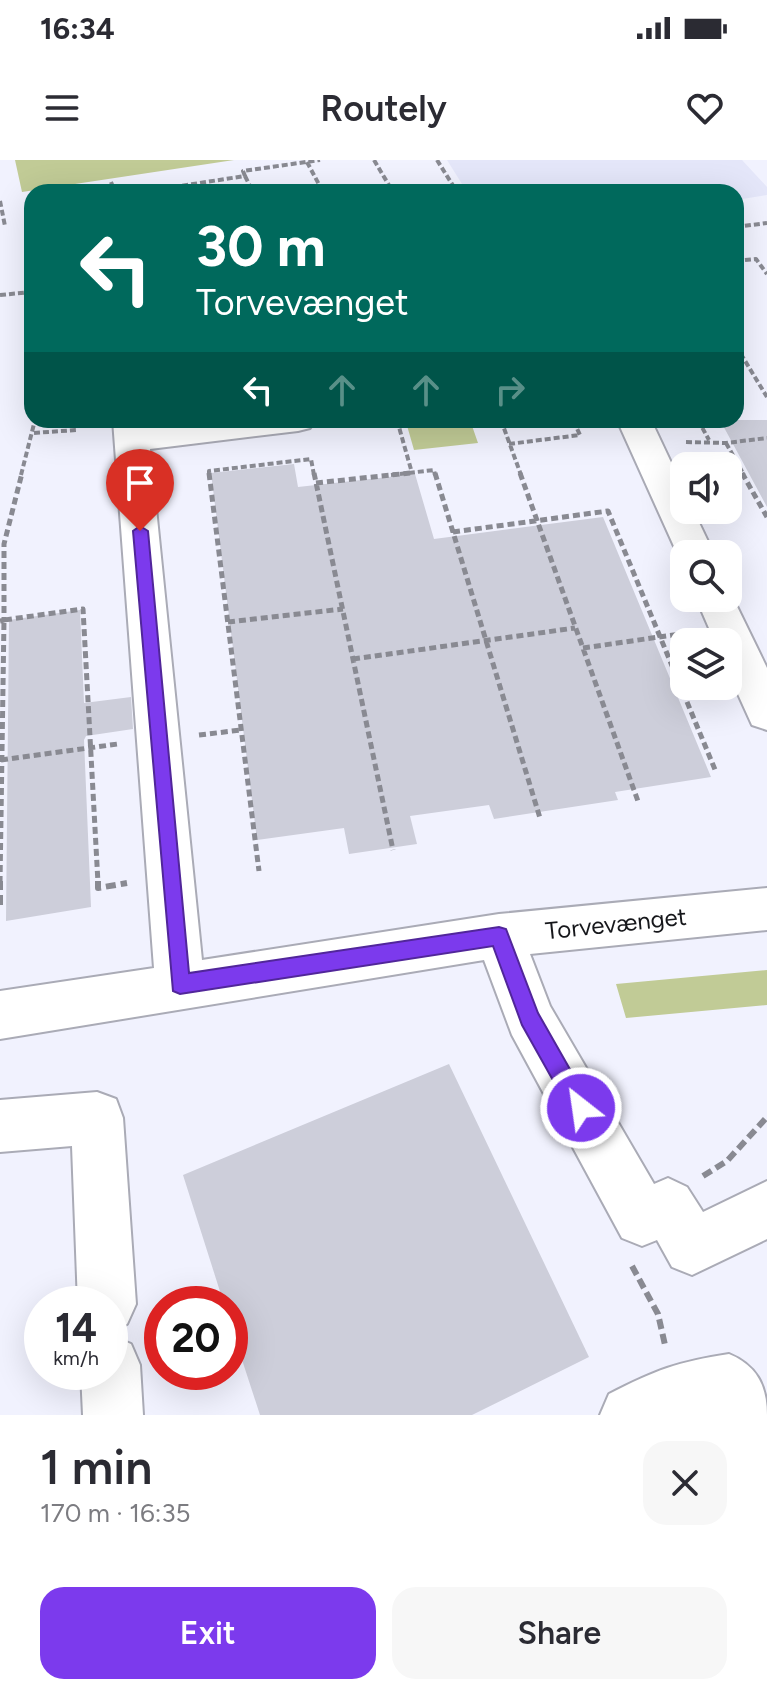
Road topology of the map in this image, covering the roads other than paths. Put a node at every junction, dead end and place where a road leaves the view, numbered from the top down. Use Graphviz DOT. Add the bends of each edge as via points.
graph roads {
  1 [pos="164,428"];
  2 [pos="131,430"];
  3 [pos="640,433"];
  4 [pos="689,540"];
  5 [pos="722,613"];
  6 [pos="767,713"];
  7 [pos="767,909"];
  8 [pos="499,936"];
  9 [pos="180,984"];
  10 [pos="0,1015"];
  11 [pos="0,1126"];
  12 [pos="767,1209"];
  13 [pos="106,1286"];
  14 [pos="112,1390"];
  15 [pos="113,1415"];
  16 [pos="630,1415"];
  17 [pos="745,1415"];
  1 -- 2 [label="street"];
  2 -- 9 [label="street"];
  3 -- 4 [label="street"];
  5 -- 6 [label="street"];
  7 -- 8 [label="street, Torvevænget"];
  8 -- 9 [label="street, Torvevænget"];
  8 -- 12 [label="street" via="530,1018 642,1218 668,1206 692,1247"];
  9 -- 10 [label="street, Torvevænget"];
  11 -- 13 [label="street" via="97,1118"];
  14 -- 15 [label="street"];
  16 -- 17 [label="street" via="676,1392 729,1384"];
}
